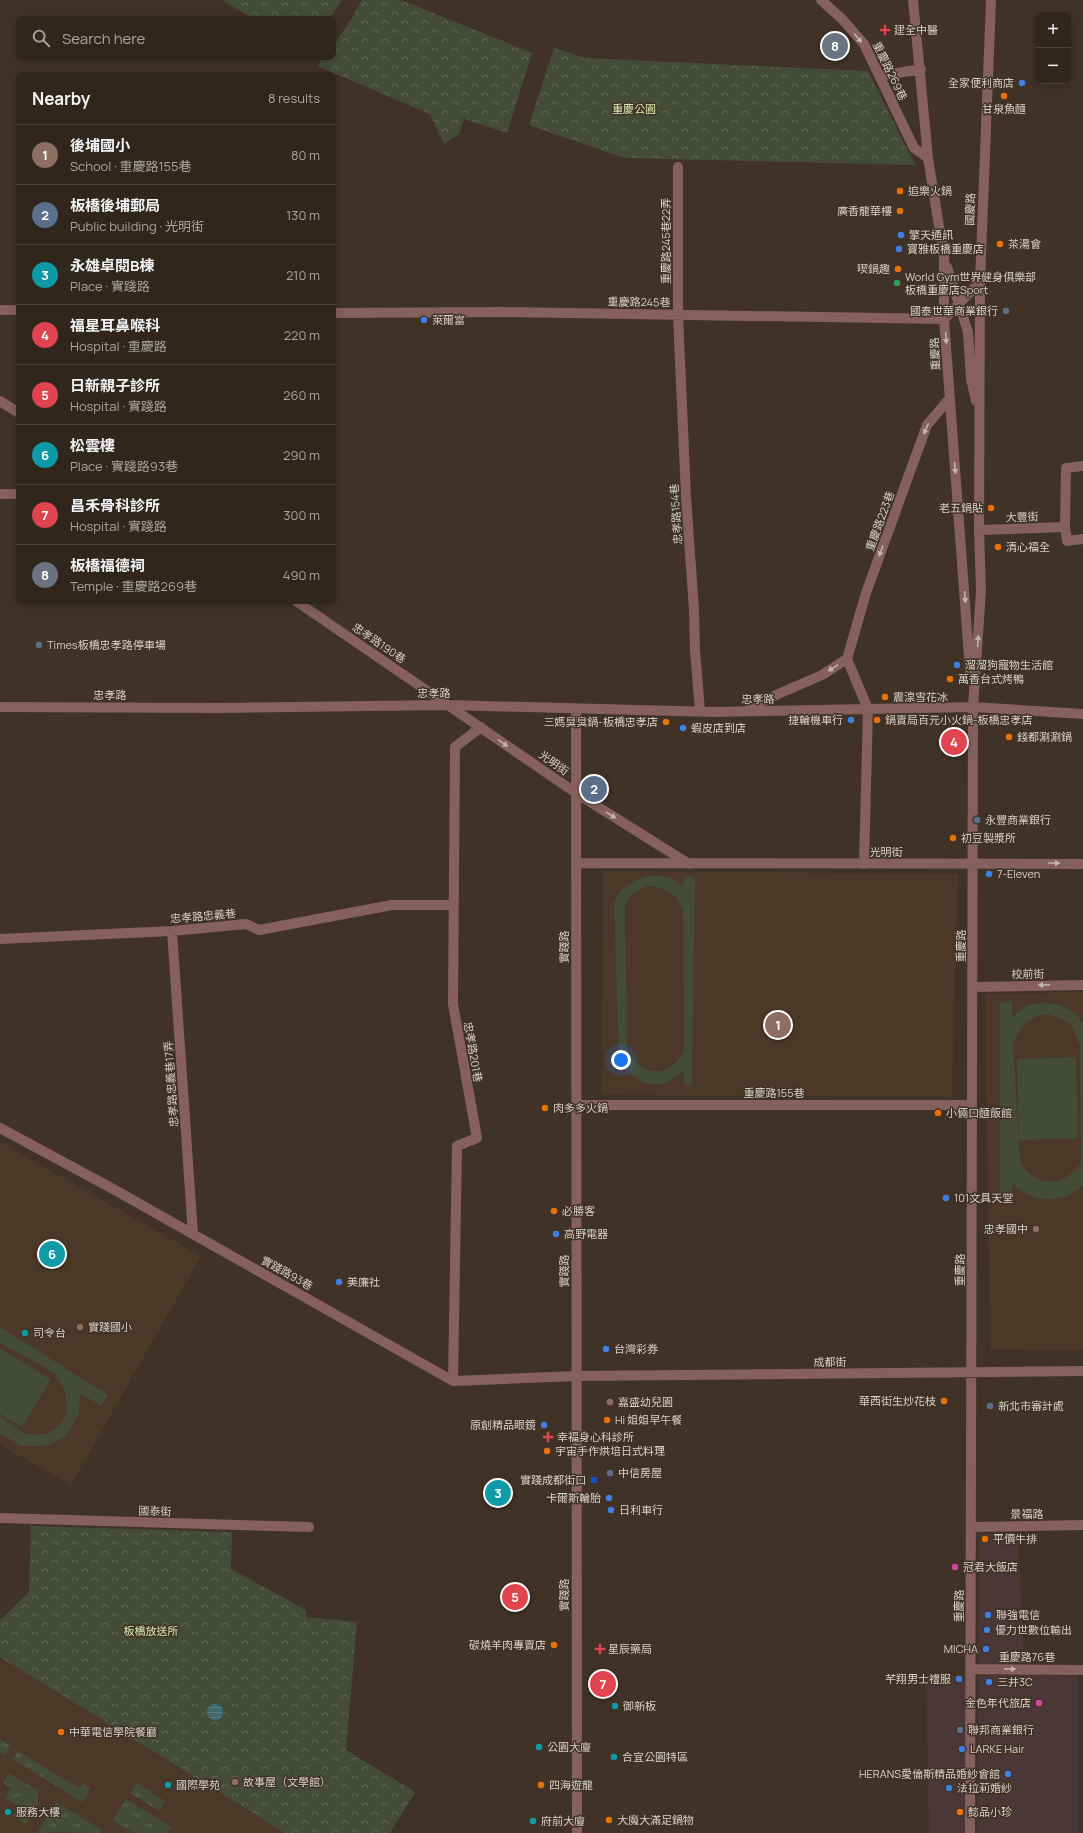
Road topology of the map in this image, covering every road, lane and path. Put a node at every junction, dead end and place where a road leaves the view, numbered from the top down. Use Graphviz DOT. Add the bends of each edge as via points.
graph roads {
  1 [pos="821,0"];
  2 [pos="913,0"];
  3 [pos="991,0"];
  4 [pos="921,69"];
  5 [pos="880,76"];
  6 [pos="928,158"];
  7 [pos="678,167"];
  8 [pos="944,257"];
  9 [pos="980,282"];
  10 [pos="959,304"];
  11 [pos="0,310"];
  12 [pos="16,310"];
  13 [pos="336,313"];
  14 [pos="678,315"];
  15 [pos="944,319"];
  16 [pos="950,398"];
  17 [pos="0,401"];
  18 [pos="16,412"];
  19 [pos="980,419"];
  20 [pos="1083,466"];
  21 [pos="0,494"];
  22 [pos="16,494"];
  23 [pos="1065,527"];
  24 [pos="979,530"];
  25 [pos="1083,539"];
  26 [pos="300,604"];
  27 [pos="848,659"];
  28 [pos="448,705"];
  29 [pos="0,707"];
  30 [pos="973,707"];
  31 [pos="576,709"];
  32 [pos="868,709"];
  33 [pos="700,711"];
  34 [pos="748,711"];
  35 [pos="1083,714"];
  36 [pos="480,727"];
  37 [pos="576,793"];
  38 [pos="576,863"];
  39 [pos="689,864"];
  40 [pos="864,864"];
  41 [pos="973,864"];
  42 [pos="1083,864"];
  43 [pos="454,905"];
  44 [pos="172,931"];
  45 [pos="0,939"];
  46 [pos="1083,985"];
  47 [pos="972,987"];
  48 [pos="576,1105"];
  49 [pos="972,1106"];
  50 [pos="0,1128"];
  51 [pos="193,1234"];
  52 [pos="1083,1371"];
  53 [pos="972,1372"];
  54 [pos="576,1376"];
  55 [pos="453,1381"];
  56 [pos="0,1518"];
  57 [pos="1083,1525"];
  58 [pos="309,1527"];
  59 [pos="971,1527"];
  60 [pos="971,1669"];
  61 [pos="1083,1670"];
  62 [pos="576,1833"];
  63 [pos="970,1833"];
  1 -- 5 [label="street, 重慶路269巷, one-way" via="864,44"];
  2 -- 4 [label="street, 重慶路"];
  3 -- 9 [label="street, 國慶路"];
  4 -- 5 [label="street"];
  4 -- 6 [label="street, 重慶路"];
  5 -- 6 [label="street, 重慶路269巷" via="914,148"];
  6 -- 8 [label="street, 重慶路"];
  7 -- 14 [label="street, 重慶路245巷22弄"];
  8 -- 10 [label="street"];
  8 -- 15 [label="street, 重慶路"];
  9 -- 10 [label="street"];
  9 -- 19 [label="street, 國慶路"];
  10 -- 15 [label="street"];
  10 -- 19 [label="street" via="968,332 971,379"];
  11 -- 12 [label="street"];
  13 -- 14 [label="street, 重慶路245巷"];
  14 -- 15 [label="street, 重慶路245巷"];
  14 -- 33 [label="street, 忠孝路154巷" via="686,497"];
  15 -- 16 [label="street, 重慶路, one-way"];
  16 -- 27 [label="street, 重慶路223巷, one-way" via="927,425 866,593"];
  16 -- 30 [label="street, 重慶路, one-way"];
  17 -- 18 [label="street"];
  19 -- 24 [label="street, 重慶路"];
  20 -- 23 [label="street" via="1066,468"];
  21 -- 22 [label="street"];
  23 -- 24 [label="street, 大豐街"];
  23 -- 25 [label="street" via="1066,541"];
  30 -- 24 [label="street, 重慶路, one-way" via="981,591"];
  26 -- 28 [label="street, 忠孝路190巷"];
  27 -- 32 [label="street"];
  27 -- 34 [label="street, one-way" via="822,675 769,698"];
  28 -- 29 [label="street, 忠孝路"];
  28 -- 31 [label="street, 忠孝路"];
  28 -- 36 [label="street, 光明街"];
  30 -- 32 [label="street, 忠孝路"];
  30 -- 35 [label="street, 忠孝路"];
  30 -- 41 [label="street, 重慶路"];
  31 -- 33 [label="street, 忠孝路"];
  31 -- 37 [label="street, 實踐路"];
  32 -- 34 [label="street, 忠孝路"];
  32 -- 40 [label="street"];
  33 -- 34 [label="street, 忠孝路"];
  36 -- 37 [label="street, 光明街, one-way"];
  36 -- 43 [label="street, 忠孝路201巷" via="455,747"];
  37 -- 38 [label="street, 實踐路"];
  37 -- 39 [label="street, 光明街, one-way"];
  38 -- 39 [label="street, 光明街"];
  38 -- 48 [label="street, 實踐路"];
  39 -- 40 [label="street, 光明街"];
  40 -- 41 [label="street, 光明街"];
  41 -- 42 [label="street, 光明街, one-way"];
  41 -- 47 [label="street, 重慶路"];
  43 -- 44 [label="street, 忠孝路忠義巷" via="392,905 259,930 246,924"];
  43 -- 55 [label="street, 忠孝路201巷" via="453,1004 477,1138 457,1146"];
  44 -- 45 [label="street, 忠孝路忠義巷"];
  44 -- 51 [label="street, 忠孝路忠義巷17弄"];
  46 -- 47 [label="street, 校前街, one-way"];
  47 -- 49 [label="street, 重慶路"];
  48 -- 49 [label="street, 重慶路155巷"];
  48 -- 54 [label="street, 實踐路"];
  49 -- 53 [label="street, 重慶路"];
  50 -- 51 [label="street, 實踐路93巷"];
  51 -- 55 [label="street, 實踐路93巷"];
  52 -- 53 [label="street, 成都街"];
  53 -- 54 [label="street, 成都街"];
  53 -- 59 [label="street, 重慶路"];
  54 -- 55 [label="street"];
  54 -- 62 [label="street, 實踐路"];
  56 -- 58 [label="street, 國泰街"];
  57 -- 59 [label="street, 景福路"];
  59 -- 60 [label="street, 重慶路"];
  60 -- 61 [label="street, 重慶路76巷, one-way"];
  60 -- 63 [label="street, 重慶路"];
}
